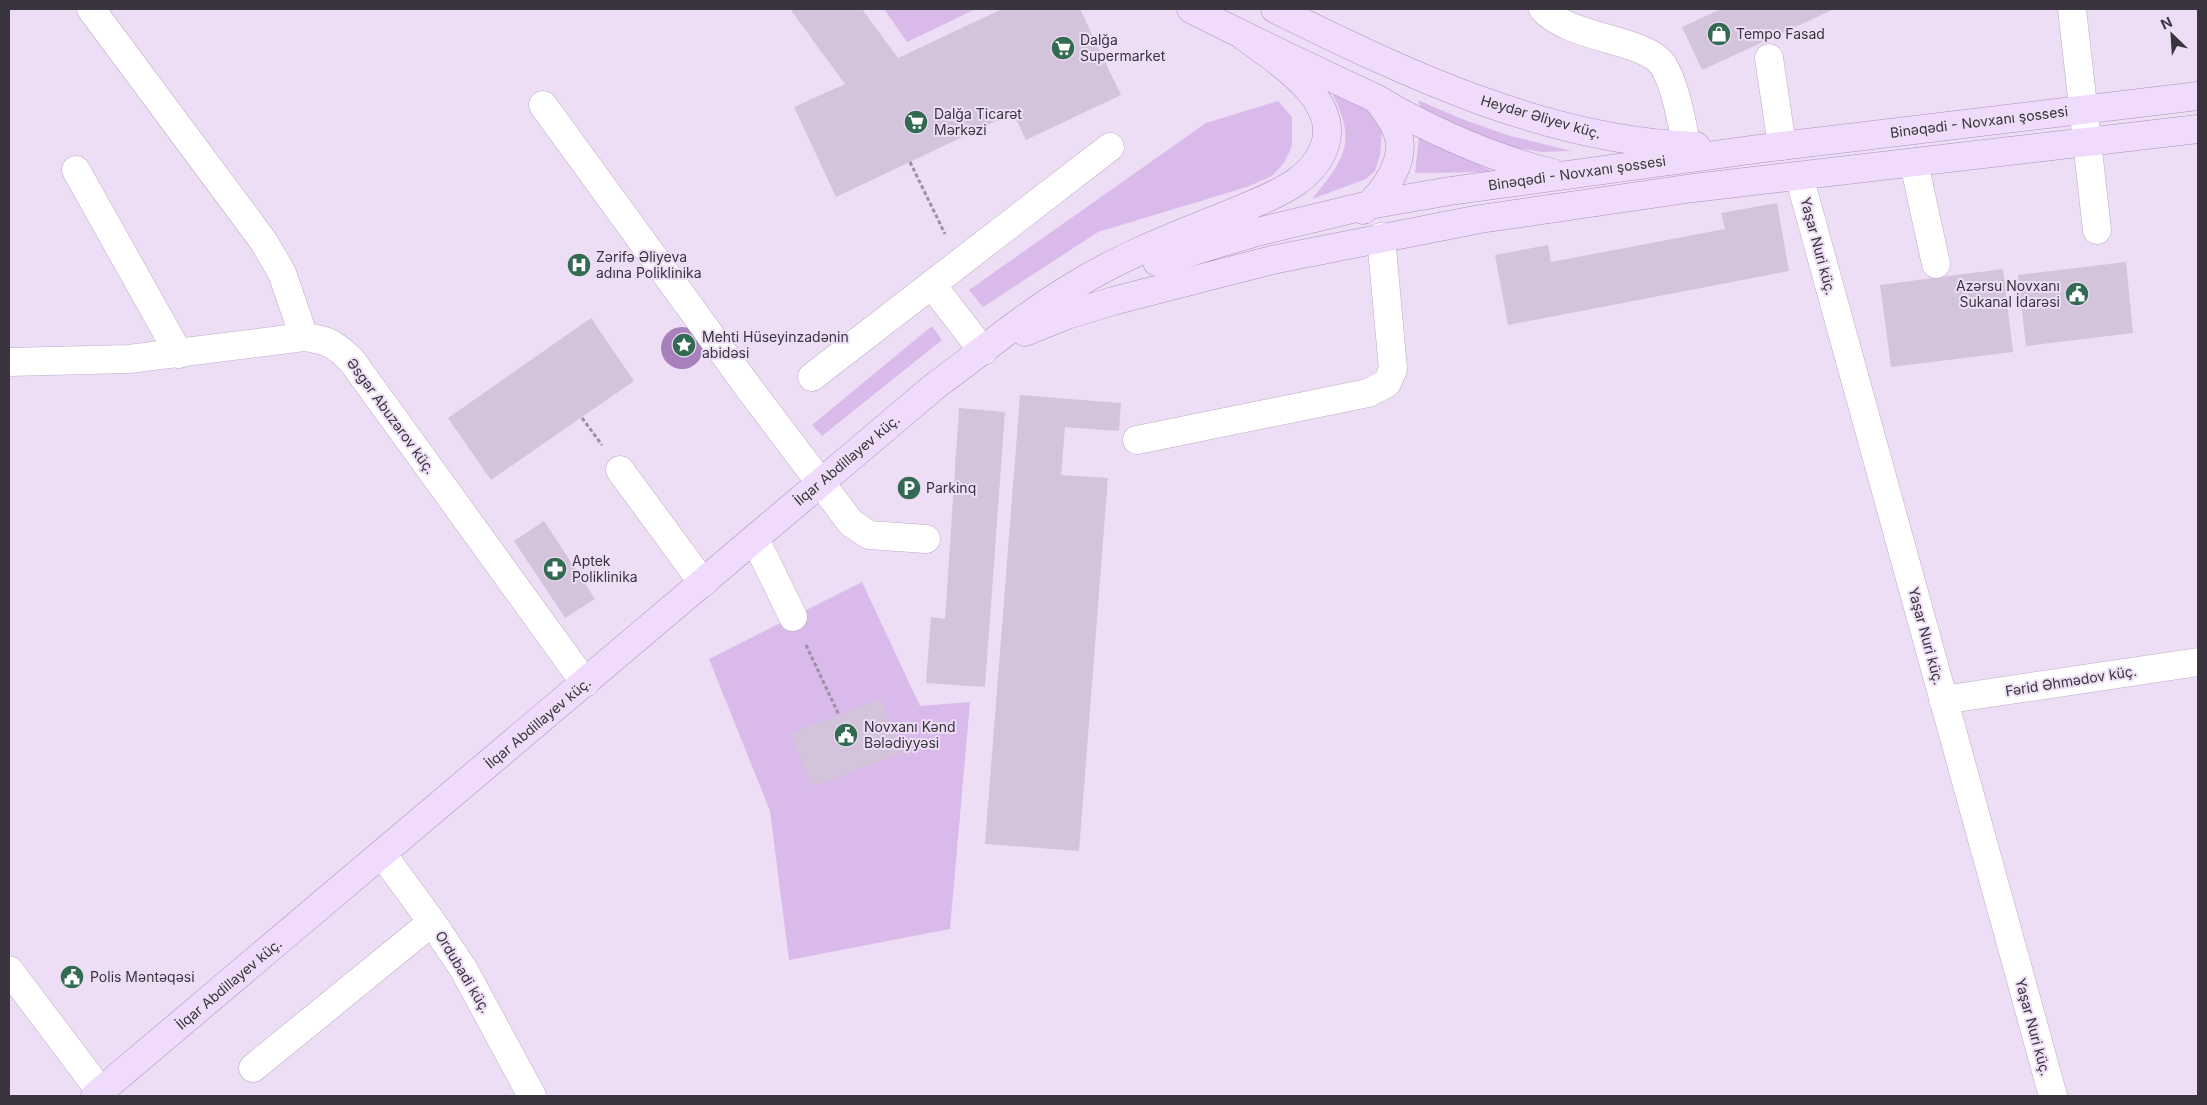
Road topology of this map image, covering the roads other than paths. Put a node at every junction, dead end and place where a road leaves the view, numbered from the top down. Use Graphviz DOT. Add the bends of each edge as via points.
graph roads {
  1 [pos="91,9"];
  2 [pos="1191,9"];
  3 [pos="1275,9"];
  4 [pos="1543,9"];
  5 [pos="2072,9"];
  6 [pos="1242,35"];
  7 [pos="1339,40"];
  8 [pos="1769,58"];
  9 [pos="2198,96"];
  10 [pos="1377,99"];
  11 [pos="543,106"];
  12 [pos="2083,110"];
  13 [pos="2198,129"];
  14 [pos="2086,142"];
  15 [pos="1687,145"];
  16 [pos="1110,147"];
  17 [pos="1774,147"];
  18 [pos="1914,163"];
  19 [pos="76,170"];
  20 [pos="1564,176"];
  21 [pos="1799,176"];
  22 [pos="1693,188"];
  23 [pos="1369,206"];
  24 [pos="2097,230"];
  25 [pos="1381,238"];
  26 [pos="1272,260"];
  27 [pos="1936,264"];
  28 [pos="932,285"];
  29 [pos="304,336"];
  30 [pos="983,351"];
  31 [pos="179,354"];
  32 [pos="9,362"];
  33 [pos="812,377"];
  34 [pos="1137,440"];
  35 [pos="620,470"];
  36 [pos="820,483"];
  37 [pos="754,539"];
  38 [pos="926,540"];
  39 [pos="703,583"];
  40 [pos="793,617"];
  41 [pos="2198,662"];
  42 [pos="585,683"];
  43 [pos="1943,700"];
  44 [pos="383,855"];
  45 [pos="432,922"];
  46 [pos="9,970"];
  47 [pos="253,1068"];
  48 [pos="98,1094"];
  49 [pos="532,1096"];
  50 [pos="2052,1096"];
  1 -- 29 [label="street" via="264,242 282,272"];
  2 -- 6 [label="main road"];
  3 -- 7 [label="main road, Heydər Əliyev küç."];
  4 -- 15 [label="street" via="1575,29 1650,53 1662,64"];
  5 -- 12 [label="street"];
  6 -- 10 [label="main road"];
  6 -- 30 [label="main road" via="1311,91 1322,109 1327,128 1325,145 1315,165 1299,181 1273,196 1145,249 1081,282 1031,314"];
  7 -- 10 [label="main road"];
  7 -- 15 [label="main road, Heydər Əliyev küç." via="1500,108 1619,138"];
  8 -- 17 [label="street"];
  9 -- 12 [label="main road, Binəqədi - Novxanı şossesi"];
  10 -- 20 [label="main road" via="1450,136 1536,169"];
  10 -- 23 [label="main road" via="1391,119 1400,142 1386,187"];
  11 -- 36 [label="street"];
  12 -- 14 [label="street"];
  12 -- 17 [label="main road, Binəqədi - Novxanı şossesi"];
  13 -- 14 [label="main road"];
  14 -- 18 [label="main road"];
  14 -- 24 [label="street"];
  15 -- 17 [label="main road, Heydər Əliyev küç."];
  16 -- 28 [label="street"];
  17 -- 20 [label="main road, Binəqədi - Novxanı şossesi"];
  18 -- 21 [label="main road"];
  18 -- 27 [label="street"];
  19 -- 31 [label="street"];
  20 -- 22 [label="main road" via="1631,186"];
  20 -- 23 [label="main road, Binəqədi - Novxanı şossesi" via="1450,191"];
  21 -- 22 [label="main road"];
  21 -- 43 [label="street, Yaşar Nuri küç."];
  22 -- 25 [label="main road" via="1480,219"];
  23 -- 26 [label="main road" via="1332,232"];
  23 -- 30 [label="main road, Binəqədi - Novxanı şossesi" via="1253,233 1150,264 1057,305"];
  25 -- 26 [label="main road"];
  25 -- 34 [label="street" via="1393,369 1387,383 1368,393"];
  26 -- 30 [label="main road" via="1067,315"];
  28 -- 30 [label="street"];
  28 -- 33 [label="street"];
  29 -- 31 [label="street, Əsgər Abuzərov küç."];
  29 -- 42 [label="street, Əsgər Abuzərov küç." via="326,340 352,361"];
  30 -- 36 [label="main road, İlqar Abdillayev küç." via="935,386"];
  31 -- 32 [label="street, Əsgər Abuzərov küç." via="129,359"];
  35 -- 39 [label="street"];
  36 -- 37 [label="main road, İlqar Abdillayev küç."];
  36 -- 38 [label="street" via="851,523 869,535"];
  37 -- 39 [label="main road, İlqar Abdillayev küç."];
  37 -- 40 [label="street"];
  39 -- 42 [label="main road, İlqar Abdillayev küç."];
  41 -- 43 [label="street, Fərid Əhmədov küç."];
  42 -- 44 [label="main road, İlqar Abdillayev küç."];
  43 -- 50 [label="street, Yaşar Nuri küç."];
  44 -- 45 [label="street, Ordubadi küç."];
  44 -- 48 [label="main road, İlqar Abdillayev küç."];
  45 -- 47 [label="street"];
  45 -- 49 [label="street, Ordubadi küç." via="464,970"];
  46 -- 48 [label="street"];
}
